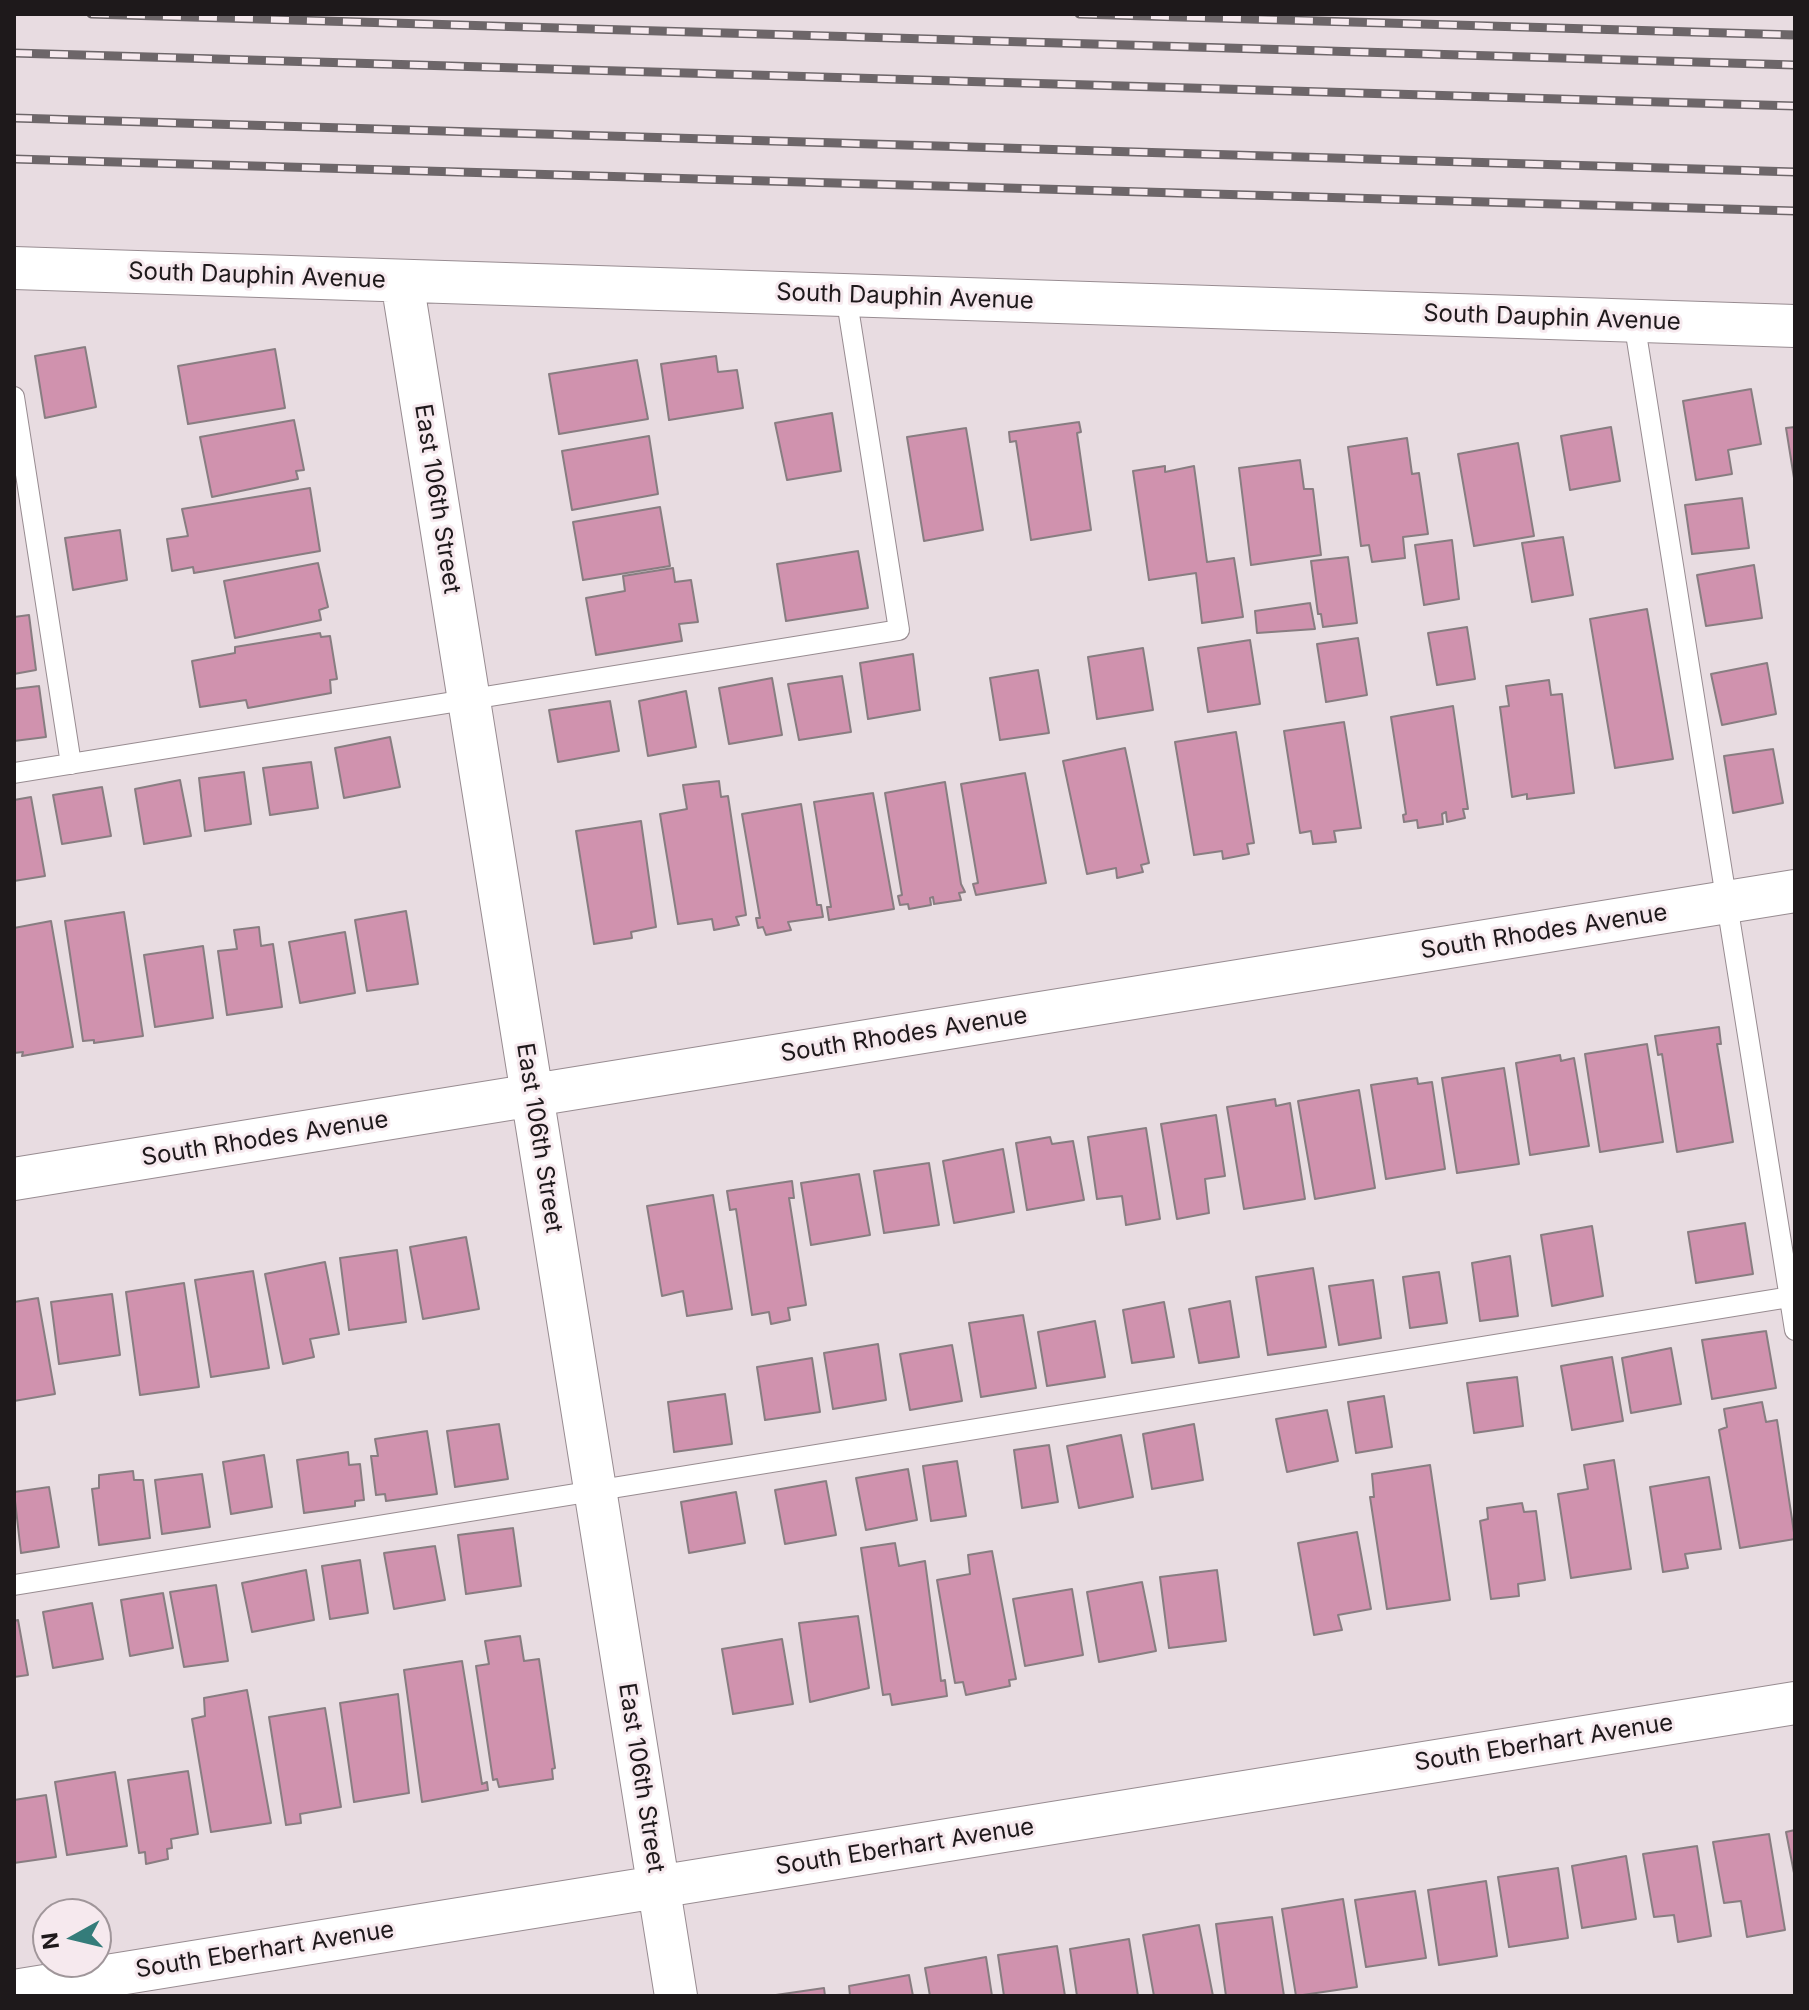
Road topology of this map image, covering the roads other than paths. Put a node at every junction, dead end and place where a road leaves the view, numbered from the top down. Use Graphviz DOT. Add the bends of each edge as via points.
graph roads {
  1 [pos="14,268"];
  2 [pos="402,281"];
  3 [pos="846,295"];
  4 [pos="1634,321"];
  5 [pos="1795,326"];
  6 [pos="14,397"];
  7 [pos="469,700"];
  8 [pos="71,764"];
  9 [pos="14,773"];
  10 [pos="1795,891"];
  11 [pos="1726,902"];
  12 [pos="533,1096"];
  13 [pos="14,1179"];
  14 [pos="1790,1297"];
  15 [pos="1795,1330"];
  16 [pos="595,1491"];
  17 [pos="14,1585"];
  18 [pos="1795,1703"];
  19 [pos="659,1887"];
  20 [pos="14,1991"];
  21 [pos="676,1996"];
  1 -- 2 [label="street, South Dauphin Avenue"];
  2 -- 3 [label="street, South Dauphin Avenue"];
  2 -- 7 [label="street, East 106th Street"];
  3 -- 4 [label="street, South Dauphin Avenue"];
  3 -- 7 [label="lane" via="899,630"];
  4 -- 5 [label="street, South Dauphin Avenue"];
  4 -- 11 [label="lane"];
  6 -- 8 [label="lane"];
  7 -- 8 [label="lane"];
  7 -- 12 [label="street, East 106th Street"];
  8 -- 9 [label="lane"];
  10 -- 11 [label="street, South Rhodes Avenue"];
  11 -- 12 [label="street, South Rhodes Avenue"];
  11 -- 14 [label="lane"];
  12 -- 13 [label="street, South Rhodes Avenue"];
  12 -- 16 [label="street, East 106th Street"];
  14 -- 15 [label="lane"];
  14 -- 16 [label="lane"];
  16 -- 17 [label="lane"];
  16 -- 19 [label="street, East 106th Street"];
  18 -- 19 [label="street, South Eberhart Avenue"];
  19 -- 20 [label="street, South Eberhart Avenue"];
  19 -- 21 [label="street, East 106th Street"];
}
